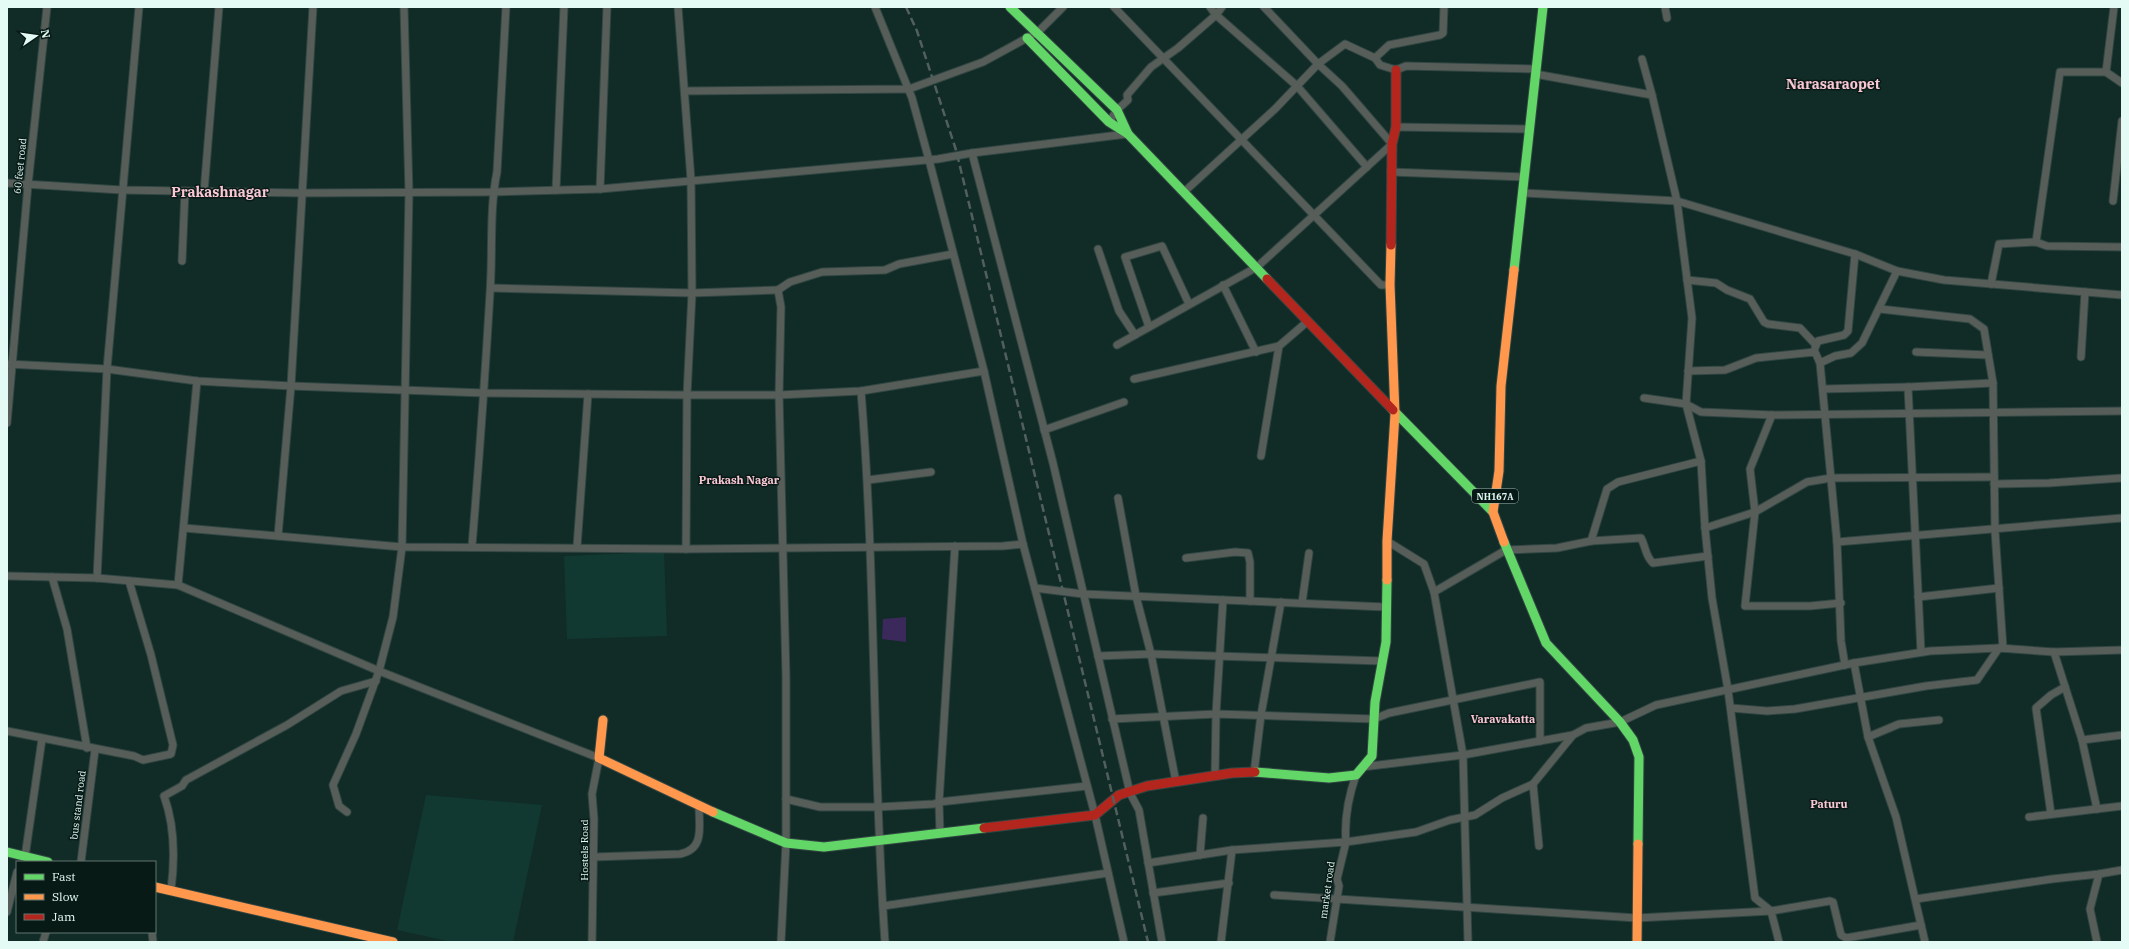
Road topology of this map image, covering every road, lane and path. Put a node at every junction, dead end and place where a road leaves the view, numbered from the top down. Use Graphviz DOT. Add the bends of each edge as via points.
graph roads {
  1 [pos="47,7"];
  2 [pos="139,7"];
  3 [pos="219,7"];
  4 [pos="313,7"];
  5 [pos="404,7"];
  6 [pos="506,7"];
  7 [pos="564,7"];
  8 [pos="607,7"];
  9 [pos="678,7"];
  10 [pos="876,7"];
  11 [pos="1010,7"];
  12 [pos="1063,7"];
  13 [pos="1114,7"];
  14 [pos="1210,7"];
  15 [pos="1222,7"];
  16 [pos="1264,7"];
  17 [pos="1444,7"];
  18 [pos="1542,7"];
  19 [pos="1665,7"];
  20 [pos="2114,7"];
  21 [pos="1216,15"];
  22 [pos="1667,18"];
  23 [pos="1038,32"];
  24 [pos="1027,38"];
  25 [pos="1164,58"];
  26 [pos="1375,58"];
  27 [pos="1642,59"];
  28 [pos="1318,64"];
  29 [pos="1396,70"];
  30 [pos="1535,72"];
  31 [pos="2106,72"];
  32 [pos="2122,83"];
  33 [pos="1298,86"];
  34 [pos="909,89"];
  35 [pos="685,91"];
  36 [pos="1652,95"];
  37 [pos="1117,110"];
  38 [pos="2122,121"];
  39 [pos="1110,122"];
  40 [pos="1396,127"];
  41 [pos="1529,129"];
  42 [pos="1128,134"];
  43 [pos="1241,140"];
  44 [pos="2121,141"];
  45 [pos="1392,144"];
  46 [pos="972,153"];
  47 [pos="929,160"];
  48 [pos="1367,167"];
  49 [pos="1392,172"];
  50 [pos="1524,177"];
  51 [pos="691,180"];
  52 [pos="7,183"];
  53 [pos="28,185"];
  54 [pos="600,189"];
  55 [pos="122,190"];
  56 [pos="556,190"];
  57 [pos="185,191"];
  58 [pos="204,192"];
  59 [pos="493,192"];
  60 [pos="1184,192"];
  61 [pos="303,193"];
  62 [pos="409,193"];
  63 [pos="1522,193"];
  64 [pos="1677,201"];
  65 [pos="2113,201"];
  66 [pos="1314,216"];
  67 [pos="2036,242"];
  68 [pos="2122,246"];
  69 [pos="1098,249"];
  70 [pos="953,254"];
  71 [pos="1855,254"];
  72 [pos="182,261"];
  73 [pos="1257,267"];
  74 [pos="1897,271"];
  75 [pos="1687,280"];
  76 [pos="1991,284"];
  77 [pos="1223,285"];
  78 [pos="1390,285"];
  79 [pos="490,288"];
  80 [pos="778,290"];
  81 [pos="2085,292"];
  82 [pos="692,293"];
  83 [pos="2122,295"];
  84 [pos="1189,304"];
  85 [pos="1880,309"];
  86 [pos="1308,321"];
  87 [pos="1149,327"];
  88 [pos="1135,335"];
  89 [pos="1117,345"];
  90 [pos="1279,346"];
  91 [pos="1815,348"];
  92 [pos="1256,352"];
  93 [pos="1916,352"];
  94 [pos="1988,355"];
  95 [pos="2082,357"];
  96 [pos="1820,363"];
  97 [pos="9,364"];
  98 [pos="107,369"];
  99 [pos="984,371"];
  100 [pos="1688,371"];
  101 [pos="1134,379"];
  102 [pos="197,380"];
  103 [pos="1993,383"];
  104 [pos="291,386"];
  105 [pos="1908,387"];
  106 [pos="405,389"];
  107 [pos="1823,389"];
  108 [pos="861,391"];
  109 [pos="484,393"];
  110 [pos="588,394"];
  111 [pos="687,395"];
  112 [pos="780,395"];
  113 [pos="1644,398"];
  114 [pos="1124,402"];
  115 [pos="1686,404"];
  116 [pos="2122,411"];
  117 [pos="1992,412"];
  118 [pos="1396,414"];
  119 [pos="1772,415"];
  120 [pos="1825,415"];
  121 [pos="1910,415"];
  122 [pos="7,423"];
  123 [pos="1044,430"];
  124 [pos="1261,456"];
  125 [pos="1701,461"];
  126 [pos="931,472"];
  127 [pos="1831,478"];
  128 [pos="1912,478"];
  129 [pos="2122,478"];
  130 [pos="868,480"];
  131 [pos="1994,480"];
  132 [pos="1118,498"];
  133 [pos="1493,512"];
  134 [pos="1755,512"];
  135 [pos="2122,518"];
  136 [pos="184,528"];
  137 [pos="1705,528"];
  138 [pos="1995,530"];
  139 [pos="278,536"];
  140 [pos="1914,537"];
  141 [pos="1387,540"];
  142 [pos="1591,541"];
  143 [pos="1837,542"];
  144 [pos="1023,544"];
  145 [pos="402,546"];
  146 [pos="472,546"];
  147 [pos="871,546"];
  148 [pos="955,546"];
  149 [pos="782,547"];
  150 [pos="577,548"];
  151 [pos="686,549"];
  152 [pos="1506,550"];
  153 [pos="1309,554"];
  154 [pos="1708,556"];
  155 [pos="1186,558"];
  156 [pos="7,576"];
  157 [pos="52,577"];
  158 [pos="97,578"];
  159 [pos="129,581"];
  160 [pos="178,586"];
  161 [pos="1035,588"];
  162 [pos="1999,588"];
  163 [pos="1434,592"];
  164 [pos="1083,594"];
  165 [pos="1136,596"];
  166 [pos="1918,597"];
  167 [pos="1223,600"];
  168 [pos="1250,601"];
  169 [pos="1281,602"];
  170 [pos="1302,603"];
  171 [pos="1841,603"];
  172 [pos="1386,607"];
  173 [pos="2001,648"];
  174 [pos="2122,650"];
  175 [pos="1921,652"];
  176 [pos="2054,652"];
  177 [pos="1150,654"];
  178 [pos="1098,656"];
  179 [pos="1220,656"];
  180 [pos="1271,657"];
  181 [pos="1382,661"];
  182 [pos="1854,663"];
  183 [pos="1845,665"];
  184 [pos="379,671"];
  185 [pos="376,681"];
  186 [pos="2065,687"];
  187 [pos="1728,690"];
  188 [pos="1859,698"];
  189 [pos="1453,699"];
  190 [pos="1730,708"];
  191 [pos="1216,714"];
  192 [pos="1162,715"];
  193 [pos="1261,716"];
  194 [pos="1112,719"];
  195 [pos="1374,719"];
  196 [pos="603,720"];
  197 [pos="1939,720"];
  198 [pos="1620,722"];
  199 [pos="7,731"];
  200 [pos="1573,735"];
  201 [pos="2122,735"];
  202 [pos="1868,737"];
  203 [pos="42,739"];
  204 [pos="2082,740"];
  205 [pos="1540,741"];
  206 [pos="87,748"];
  207 [pos="95,750"];
  208 [pos="1463,755"];
  209 [pos="599,758"];
  210 [pos="1362,767"];
  211 [pos="1254,773"];
  212 [pos="1356,775"];
  213 [pos="1215,776"];
  214 [pos="1176,782"];
  215 [pos="1533,784"];
  216 [pos="1087,786"];
  217 [pos="1130,794"];
  218 [pos="786,799"];
  219 [pos="939,802"];
  220 [pos="699,806"];
  221 [pos="2122,806"];
  222 [pos="878,807"];
  223 [pos="2097,809"];
  224 [pos="347,812"];
  225 [pos="2051,814"];
  226 [pos="1094,816"];
  227 [pos="1466,816"];
  228 [pos="2029,817"];
  229 [pos="1203,818"];
  230 [pos="940,834"];
  231 [pos="880,841"];
  232 [pos="1346,842"];
  233 [pos="786,843"];
  234 [pos="1539,846"];
  235 [pos="1232,850"];
  236 [pos="7,852"];
  237 [pos="1200,855"];
  238 [pos="594,857"];
  239 [pos="22,858"];
  240 [pos="42,861"];
  241 [pos="81,861"];
  242 [pos="1148,863"];
  243 [pos="2122,870"];
  244 [pos="1108,873"];
  245 [pos="2099,874"];
  246 [pos="16,876"];
  247 [pos="1229,883"];
  248 [pos="156,886"];
  249 [pos="171,890"];
  250 [pos="1153,893"];
  251 [pos="1274,895"];
  252 [pos="1336,899"];
  253 [pos="1916,899"];
  254 [pos="883,906"];
  255 [pos="1468,907"];
  256 [pos="1771,911"];
  257 [pos="7,912"];
  258 [pos="1637,918"];
  259 [pos="1921,925"];
  260 [pos="394,942"];
  261 [pos="592,942"];
  262 [pos="781,942"];
  263 [pos="885,942"];
  264 [pos="1124,942"];
  265 [pos="1162,942"];
  266 [pos="1221,942"];
  267 [pos="1330,942"];
  268 [pos="1468,942"];
  269 [pos="1637,942"];
  270 [pos="1779,942"];
  271 [pos="1925,942"];
  272 [pos="2097,942"];
  1 -- 53 [label="street, 60 feet road"];
  2 -- 55 [label="street"];
  3 -- 58 [label="street"];
  4 -- 61 [label="street"];
  5 -- 62 [label="street"];
  6 -- 59 [label="street" via="498,172"];
  7 -- 56 [label="street"];
  8 -- 54 [label="street"];
  9 -- 35 [label="street"];
  10 -- 34 [label="street"];
  11 -- 23 [label="main road"];
  12 -- 23 [label="street"];
  13 -- 25 [label="street"];
  14 -- 21 [label="street"];
  15 -- 21 [label="street"];
  16 -- 28 [label="street"];
  17 -- 26 [label="street" via="1443,33 1389,45"];
  18 -- 30 [label="main road, NH167A"];
  19 -- 22 [label="street"];
  20 -- 31 [label="street"];
  21 -- 25 [label="street"];
  21 -- 33 [label="street"];
  23 -- 24 [label="street"];
  23 -- 37 [label="main road"];
  24 -- 34 [label="street" via="984,62"];
  24 -- 39 [label="main road"];
  25 -- 37 [label="street" via="1151,67 1127,95 1128,100"];
  25 -- 43 [label="street"];
  26 -- 28 [label="street" via="1345,44"];
  26 -- 29 [label="street" via="1380,64"];
  27 -- 36 [label="street"];
  28 -- 33 [label="street"];
  28 -- 45 [label="street" via="1342,86"];
  29 -- 30 [label="street" via="1406,66"];
  29 -- 40 [label="main road"];
  30 -- 36 [label="street"];
  30 -- 41 [label="main road, NH167A"];
  31 -- 32 [label="street"];
  31 -- 67 [label="street" via="2060,72"];
  33 -- 43 [label="street"];
  33 -- 48 [label="street"];
  34 -- 35 [label="street"];
  34 -- 47 [label="street"];
  35 -- 51 [label="street"];
  36 -- 64 [label="street"];
  37 -- 39 [label="street"];
  37 -- 42 [label="main road"];
  38 -- 44 [label="street"];
  39 -- 42 [label="main road"];
  40 -- 41 [label="street"];
  40 -- 45 [label="main road"];
  41 -- 50 [label="main road, NH167A"];
  42 -- 46 [label="street"];
  42 -- 60 [label="main road"];
  43 -- 60 [label="street"];
  43 -- 66 [label="street"];
  44 -- 65 [label="street"];
  45 -- 48 [label="street"];
  45 -- 49 [label="main road"];
  46 -- 47 [label="street"];
  46 -- 123 [label="street"];
  47 -- 51 [label="street"];
  47 -- 70 [label="street"];
  48 -- 66 [label="street"];
  49 -- 50 [label="street"];
  49 -- 78 [label="main road"];
  50 -- 63 [label="main road, NH167A"];
  51 -- 54 [label="street"];
  51 -- 82 [label="street"];
  52 -- 53 [label="street"];
  53 -- 55 [label="street"];
  53 -- 97 [label="street, 60 feet road"];
  54 -- 56 [label="street"];
  55 -- 57 [label="street"];
  55 -- 98 [label="street"];
  56 -- 59 [label="street"];
  57 -- 58 [label="street"];
  57 -- 72 [label="street"];
  58 -- 61 [label="street"];
  59 -- 62 [label="street"];
  59 -- 79 [label="street"];
  60 -- 73 [label="main road"];
  61 -- 62 [label="street"];
  61 -- 104 [label="street"];
  62 -- 106 [label="street"];
  63 -- 64 [label="street"];
  63 -- 133 [label="main road, NH167A" via="1501,386 1499,471"];
  64 -- 71 [label="street"];
  64 -- 75 [label="street"];
  66 -- 73 [label="street"];
  66 -- 78 [label="street" via="1381,285"];
  67 -- 68 [label="street" via="2047,246"];
  67 -- 76 [label="street" via="1999,244"];
  69 -- 88 [label="street" via="1119,311"];
  70 -- 80 [label="street" via="899,264 885,270 822,272 790,282"];
  70 -- 99 [label="street"];
  71 -- 74 [label="street"];
  71 -- 91 [label="street" via="1848,331 1818,341"];
  73 -- 77 [label="street"];
  73 -- 86 [label="main road"];
  74 -- 76 [label="street" via="1944,280"];
  74 -- 85 [label="street"];
  75 -- 91 [label="street" via="1716,283 1750,298 1764,322 1800,328"];
  75 -- 100 [label="street" via="1692,318"];
  76 -- 81 [label="street"];
  77 -- 84 [label="street"];
  77 -- 92 [label="street"];
  78 -- 118 [label="main road"];
  79 -- 82 [label="street"];
  79 -- 109 [label="street"];
  80 -- 82 [label="street"];
  80 -- 112 [label="street" via="781,307"];
  81 -- 83 [label="street"];
  81 -- 95 [label="street"];
  82 -- 111 [label="street"];
  84 -- 87 [label="street"];
  84 -- 87 [label="street" via="1162,246 1125,257"];
  85 -- 94 [label="street" via="1970,319 1984,329"];
  85 -- 96 [label="street" via="1862,343 1851,353 1835,356"];
  86 -- 90 [label="street"];
  86 -- 118 [label="main road"];
  87 -- 88 [label="street"];
  88 -- 89 [label="street"];
  90 -- 92 [label="street"];
  90 -- 124 [label="street"];
  91 -- 96 [label="street"];
  91 -- 100 [label="street" via="1756,358 1725,370"];
  92 -- 101 [label="street"];
  93 -- 94 [label="street"];
  94 -- 103 [label="street"];
  96 -- 107 [label="street"];
  97 -- 98 [label="street"];
  97 -- 122 [label="street, 60 feet road"];
  98 -- 102 [label="street"];
  98 -- 158 [label="street"];
  99 -- 108 [label="street"];
  99 -- 144 [label="street"];
  100 -- 115 [label="street"];
  102 -- 104 [label="street"];
  102 -- 136 [label="street"];
  103 -- 105 [label="street"];
  103 -- 117 [label="street"];
  104 -- 106 [label="street"];
  104 -- 139 [label="street"];
  105 -- 107 [label="street"];
  105 -- 121 [label="street"];
  106 -- 109 [label="street"];
  106 -- 145 [label="street"];
  107 -- 120 [label="street"];
  108 -- 112 [label="street"];
  108 -- 130 [label="street"];
  109 -- 110 [label="street"];
  109 -- 146 [label="street"];
  110 -- 111 [label="street"];
  110 -- 150 [label="street"];
  111 -- 112 [label="street"];
  111 -- 151 [label="street"];
  112 -- 149 [label="street"];
  113 -- 115 [label="street"];
  114 -- 123 [label="street"];
  115 -- 119 [label="street" via="1701,412"];
  115 -- 125 [label="street"];
  116 -- 117 [label="street"];
  117 -- 121 [label="street"];
  117 -- 131 [label="street"];
  118 -- 133 [label="main road"];
  118 -- 141 [label="main road"];
  119 -- 120 [label="street"];
  119 -- 134 [label="street" via="1750,469"];
  120 -- 121 [label="street"];
  120 -- 127 [label="street"];
  121 -- 128 [label="street"];
  123 -- 164 [label="street"];
  125 -- 137 [label="street"];
  125 -- 142 [label="street" via="1618,482 1607,489"];
  126 -- 130 [label="street"];
  127 -- 128 [label="street"];
  127 -- 134 [label="street" via="1807,482"];
  127 -- 143 [label="street"];
  128 -- 131 [label="street"];
  128 -- 140 [label="street"];
  129 -- 131 [label="street" via="2049,483"];
  130 -- 147 [label="street"];
  131 -- 138 [label="street"];
  132 -- 165 [label="street"];
  133 -- 152 [label="main road, NH167A"];
  134 -- 137 [label="street"];
  134 -- 171 [label="street" via="1745,606 1810,606"];
  135 -- 138 [label="street"];
  136 -- 139 [label="street"];
  136 -- 160 [label="street"];
  137 -- 154 [label="street"];
  138 -- 140 [label="street"];
  138 -- 162 [label="street"];
  139 -- 145 [label="street"];
  140 -- 143 [label="street"];
  140 -- 166 [label="street"];
  141 -- 163 [label="street" via="1424,564"];
  141 -- 172 [label="main road"];
  142 -- 152 [label="street" via="1557,548"];
  142 -- 154 [label="street" via="1641,538 1647,558 1653,563"];
  143 -- 171 [label="street"];
  144 -- 148 [label="street"];
  144 -- 161 [label="street"];
  145 -- 146 [label="street"];
  145 -- 184 [label="street" via="393,617"];
  146 -- 150 [label="street"];
  147 -- 148 [label="street"];
  147 -- 149 [label="street"];
  147 -- 222 [label="street"];
  148 -- 219 [label="street"];
  149 -- 151 [label="street"];
  149 -- 218 [label="street"];
  150 -- 151 [label="street"];
  152 -- 163 [label="street"];
  152 -- 198 [label="main road, NH167A" via="1546,643"];
  153 -- 170 [label="street"];
  154 -- 187 [label="street" via="1712,598"];
  155 -- 168 [label="street" via="1234,552 1248,553"];
  156 -- 157 [label="street"];
  157 -- 158 [label="street"];
  157 -- 206 [label="street" via="67,629"];
  158 -- 159 [label="street"];
  159 -- 160 [label="street"];
  159 -- 207 [label="street" via="151,654 173,745 171,754 143,760 134,756"];
  160 -- 184 [label="street"];
  161 -- 164 [label="street"];
  161 -- 216 [label="street"];
  162 -- 166 [label="street"];
  162 -- 173 [label="street"];
  163 -- 189 [label="street"];
  164 -- 165 [label="street"];
  164 -- 178 [label="street"];
  165 -- 167 [label="street"];
  165 -- 177 [label="street"];
  166 -- 175 [label="street"];
  167 -- 168 [label="street"];
  167 -- 179 [label="street"];
  168 -- 169 [label="street"];
  169 -- 170 [label="street"];
  169 -- 180 [label="street"];
  170 -- 172 [label="street"];
  171 -- 183 [label="street" via="1841,641"];
  172 -- 181 [label="main road" via="1386,642"];
  173 -- 175 [label="street"];
  173 -- 176 [label="street"];
  173 -- 188 [label="street" via="1977,680"];
  174 -- 176 [label="street"];
  175 -- 182 [label="street"];
  176 -- 186 [label="street"];
  177 -- 178 [label="street"];
  177 -- 179 [label="street"];
  177 -- 192 [label="street"];
  178 -- 194 [label="street"];
  179 -- 180 [label="street"];
  179 -- 191 [label="street"];
  180 -- 181 [label="street"];
  180 -- 193 [label="street"];
  181 -- 195 [label="main road"];
  182 -- 183 [label="street"];
  182 -- 188 [label="street"];
  183 -- 187 [label="street"];
  184 -- 185 [label="street"];
  184 -- 209 [label="street"];
  185 -- 224 [label="street" via="356,734 334,781 339,806"];
  185 -- 249 [label="street" via="341,691 287,725 186,780 182,786 164,796 170,812 172,832 174,868"];
  186 -- 204 [label="street"];
  186 -- 225 [label="street" via="2036,708"];
  187 -- 190 [label="street"];
  187 -- 198 [label="street" via="1656,705"];
  188 -- 190 [label="street" via="1781,710"];
  188 -- 202 [label="street"];
  189 -- 195 [label="street" via="1389,713"];
  189 -- 205 [label="street" via="1540,682"];
  189 -- 208 [label="street"];
  190 -- 256 [label="street" via="1752,890 1755,898"];
  191 -- 192 [label="street"];
  191 -- 193 [label="street"];
  191 -- 213 [label="street"];
  192 -- 194 [label="street"];
  192 -- 214 [label="street"];
  193 -- 195 [label="street"];
  193 -- 211 [label="street"];
  194 -- 217 [label="street"];
  195 -- 210 [label="main road" via="1372,756"];
  196 -- 209 [label="main road"];
  197 -- 202 [label="street" via="1899,724"];
  198 -- 200 [label="street" via="1586,728"];
  198 -- 258 [label="main road, NH167A" via="1633,740 1639,757"];
  199 -- 203 [label="street"];
  200 -- 205 [label="street"];
  200 -- 215 [label="street"];
  201 -- 204 [label="street"];
  202 -- 253 [label="street" via="1896,817"];
  203 -- 206 [label="street"];
  203 -- 239 [label="street"];
  204 -- 223 [label="street"];
  205 -- 208 [label="street"];
  206 -- 207 [label="street"];
  207 -- 241 [label="street, bus stand road"];
  208 -- 210 [label="street"];
  208 -- 227 [label="street"];
  209 -- 220 [label="main road"];
  209 -- 238 [label="street, Hostels Road" via="592,794"];
  210 -- 212 [label="main road"];
  211 -- 212 [label="main road" via="1329,778"];
  211 -- 213 [label="main road"];
  212 -- 232 [label="street, market road" via="1347,799 1344,824"];
  213 -- 214 [label="main road"];
  214 -- 217 [label="main road" via="1147,786"];
  215 -- 227 [label="street" via="1502,798 1475,815"];
  215 -- 234 [label="street"];
  216 -- 219 [label="street"];
  216 -- 226 [label="street"];
  217 -- 226 [label="main road" via="1119,795"];
  217 -- 242 [label="street" via="1139,810"];
  218 -- 222 [label="street" via="820,807"];
  218 -- 233 [label="street"];
  219 -- 222 [label="street"];
  219 -- 230 [label="street"];
  220 -- 233 [label="main road"];
  220 -- 238 [label="street" via="698,843 691,852"];
  221 -- 223 [label="street"];
  222 -- 231 [label="street"];
  223 -- 225 [label="street"];
  225 -- 228 [label="street"];
  226 -- 230 [label="main road"];
  226 -- 244 [label="street"];
  227 -- 232 [label="street" via="1416,832"];
  227 -- 255 [label="street"];
  229 -- 237 [label="street"];
  230 -- 231 [label="main road"];
  231 -- 233 [label="main road" via="824,847"];
  231 -- 254 [label="street"];
  232 -- 235 [label="street"];
  232 -- 252 [label="street, market road" via="1337,879 1339,886"];
  233 -- 262 [label="street"];
  235 -- 237 [label="street"];
  235 -- 247 [label="street"];
  236 -- 239 [label="main road"];
  237 -- 242 [label="street"];
  238 -- 261 [label="street, Hostels Road"];
  239 -- 240 [label="main road"];
  242 -- 250 [label="street"];
  243 -- 245 [label="street"];
  244 -- 254 [label="street"];
  244 -- 264 [label="street"];
  245 -- 253 [label="street" via="2052,878"];
  245 -- 272 [label="street" via="2090,909"];
  246 -- 257 [label="street"];
  247 -- 250 [label="street"];
  247 -- 266 [label="street"];
  248 -- 249 [label="main road"];
  249 -- 260 [label="main road"];
  250 -- 265 [label="street"];
  251 -- 252 [label="street"];
  252 -- 255 [label="street"];
  252 -- 267 [label="street, market road"];
  253 -- 259 [label="street"];
  254 -- 263 [label="street"];
  255 -- 258 [label="street"];
  255 -- 268 [label="street"];
  256 -- 258 [label="street"];
  256 -- 259 [label="street" via="1833,902 1841,935 1846,938"];
  256 -- 270 [label="street"];
  258 -- 269 [label="main road, NH167A"];
  259 -- 271 [label="street"];
}
